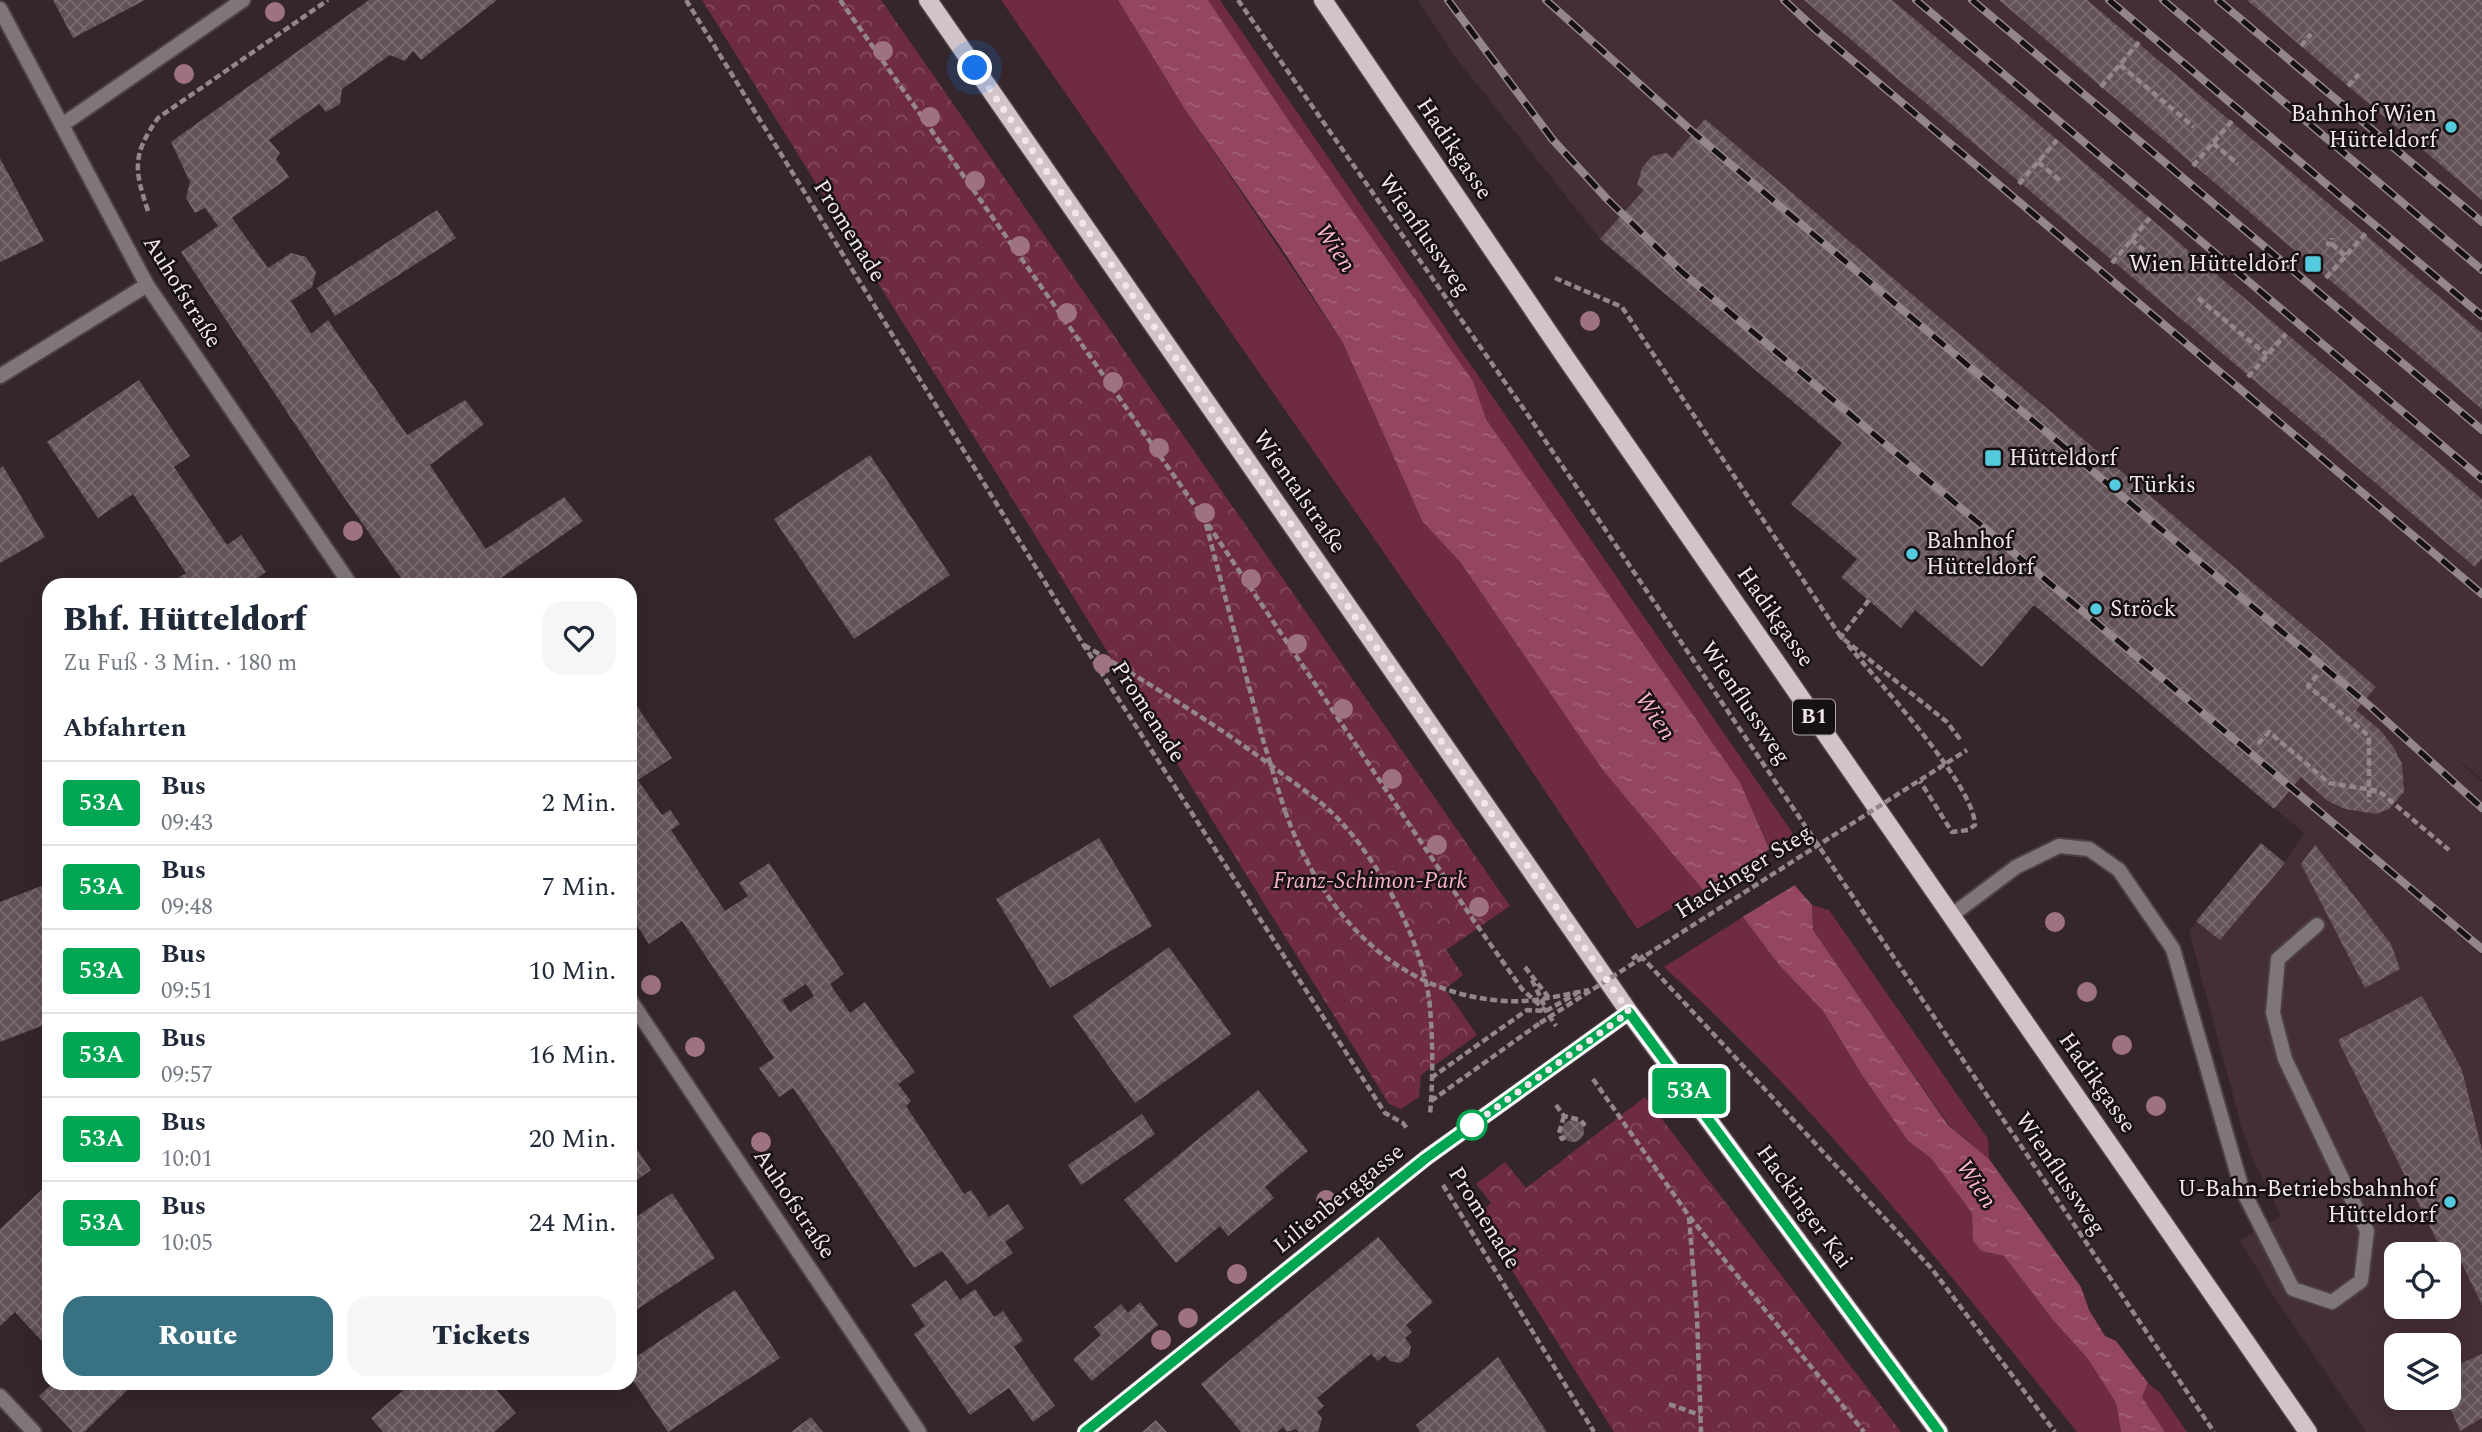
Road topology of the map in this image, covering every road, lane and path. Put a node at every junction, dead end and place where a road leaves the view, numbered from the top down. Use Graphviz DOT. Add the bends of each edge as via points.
graph roads {
  1 [pos="243,0"];
  2 [pos="328,0"];
  3 [pos="686,0"];
  4 [pos="840,0"];
  5 [pos="928,0"];
  6 [pos="1238,0"];
  7 [pos="1323,0"];
  8 [pos="0,9"];
  9 [pos="2311,34"];
  10 [pos="2139,42"];
  11 [pos="2301,46"];
  12 [pos="2120,65"];
  13 [pos="2359,74"];
  14 [pos="2348,86"];
  15 [pos="2101,87"];
  16 [pos="2232,121"];
  17 [pos="62,125"];
  18 [pos="2194,127"];
  19 [pos="2057,140"];
  20 [pos="2213,143"];
  21 [pos="2038,162"];
  22 [pos="2238,164"];
  23 [pos="2193,166"];
  24 [pos="2062,182"];
  25 [pos="2019,184"];
  26 [pos="149,214"];
  27 [pos="2150,218"];
  28 [pos="2366,233"];
  29 [pos="2131,239"];
  30 [pos="2330,242"];
  31 [pos="2346,256"];
  32 [pos="2157,261"];
  33 [pos="2112,263"];
  34 [pos="1552,277"];
  35 [pos="2326,278"];
  36 [pos="147,285"];
  37 [pos="2198,298"];
  38 [pos="2286,334"];
  39 [pos="2267,355"];
  40 [pos="0,376"];
  41 [pos="2248,377"];
  42 [pos="1205,520"];
  43 [pos="346,578"];
  44 [pos="1869,600"];
  45 [pos="1841,637"];
  46 [pos="1083,644"];
  47 [pos="2317,675"];
  48 [pos="1962,741"];
  49 [pos="2258,744"];
  50 [pos="1967,750"];
  51 [pos="1271,766"];
  52 [pos="1920,781"];
  53 [pos="2369,789"];
  54 [pos="2369,802"];
  55 [pos="2449,850"];
  56 [pos="1952,915"];
  57 [pos="2317,925"];
  58 [pos="1639,954"];
  59 [pos="1525,967"];
  60 [pos="1531,976"];
  61 [pos="1593,989"];
  62 [pos="1549,998"];
  63 [pos="637,1010"];
  64 [pos="1546,1011"];
  65 [pos="1629,1012"];
  66 [pos="1573,1051"];
  67 [pos="1431,1078"];
  68 [pos="1555,1104"];
  69 [pos="1564,1116"];
  70 [pos="1581,1125"];
  71 [pos="1565,1138"];
  72 [pos="1426,1158"];
  73 [pos="1689,1216"];
  74 [pos="0,1396"];
  75 [pos="1669,1404"];
  76 [pos="1700,1415"];
  77 [pos="34,1432"];
  78 [pos="919,1432"];
  79 [pos="1085,1432"];
  80 [pos="1594,1432"];
  81 [pos="1701,1432"];
  82 [pos="1864,1432"];
  83 [pos="1939,1432"];
  84 [pos="2055,1432"];
  85 [pos="2214,1432"];
  86 [pos="2308,1432"];
  1 -- 17 [label="street"];
  2 -- 26 [label="path" via="158,118 143,139 136,164"];
  3 -- 46 [label="path, Promenade"];
  4 -- 42 [label="path"];
  5 -- 65 [label="main road, Wientalstraße"];
  6 -- 85 [label="path, Wienflussweg" via="1538,430"];
  7 -- 56 [label="main road, Hadikgasse / B1"];
  8 -- 17 [label="street, Auhofstraße"];
  9 -- 11 [label="path"];
  10 -- 12 [label="path"];
  12 -- 15 [label="path"];
  12 -- 18 [label="path"];
  13 -- 14 [label="path"];
  16 -- 20 [label="path"];
  17 -- 36 [label="street, Auhofstraße"];
  19 -- 21 [label="path"];
  20 -- 22 [label="path"];
  20 -- 23 [label="path"];
  21 -- 24 [label="path"];
  21 -- 25 [label="path"];
  27 -- 29 [label="path"];
  28 -- 31 [label="path"];
  29 -- 32 [label="path"];
  29 -- 33 [label="path"];
  30 -- 31 [label="path"];
  31 -- 35 [label="path"];
  34 -- 45 [label="path" via="1622,307"];
  36 -- 40 [label="street"];
  36 -- 43 [label="street, Auhofstraße"];
  37 -- 39 [label="path"];
  38 -- 39 [label="path"];
  39 -- 41 [label="path"];
  42 -- 51 [label="path"];
  42 -- 64 [label="path" via="1474,921 1522,989"];
  44 -- 45 [label="path"];
  45 -- 48 [label="path" via="1947,722"];
  45 -- 52 [label="path" via="1944,760 1975,815 1975,825 1968,831 1952,832"];
  46 -- 51 [label="path"];
  46 -- 72 [label="path, Promenade" via="1385,1113 1403,1123"];
  47 -- 53 [label="path" via="2308,686 2369,736"];
  49 -- 53 [label="path" via="2269,732 2329,783"];
  50 -- 52 [label="path, Hackinger Steg, bridge"];
  51 -- 62 [label="path, bridge" via="1300,848 1330,900 1368,944 1439,988 1507,1001"];
  51 -- 67 [label="path" via="1340,821 1389,890 1420,963 1430,1006"];
  52 -- 61 [label="path, Hackinger Steg, bridge"];
  53 -- 54 [label="path"];
  53 -- 55 [label="path" via="2379,791"];
  56 -- 57 [label="street" via="2016,867 2059,846 2089,849 2119,870 2173,949 2242,1189 2293,1289 2332,1302 2361,1281 2367,1231 2284,1059 2273,1013 2278,959"];
  56 -- 86 [label="main road, Hadikgasse / B1"];
  58 -- 84 [label="path" via="1932,1269"];
  59 -- 60 [label="path"];
  60 -- 62 [label="path"];
  60 -- 64 [label="path"];
  61 -- 62 [label="path, bridge"];
  61 -- 67 [label="path, Hackinger Steg, bridge" via="1431,1101"];
  63 -- 78 [label="street, Auhofstraße"];
  64 -- 66 [label="path"];
  64 -- 67 [label="path" via="1527,1010"];
  65 -- 66 [label="street, Lilienberggasse"];
  65 -- 83 [label="main road, Hackinger Kai"];
  66 -- 72 [label="street, Lilienberggasse"];
  66 -- 73 [label="path"];
  68 -- 69 [label="path"];
  69 -- 70 [label="path" via="1580,1120"];
  69 -- 71 [label="path" via="1559,1133"];
  72 -- 79 [label="street, Lilienberggasse"];
  72 -- 80 [label="path, Promenade"];
  73 -- 76 [label="path"];
  73 -- 82 [label="path"];
  74 -- 77 [label="street"];
  75 -- 76 [label="path"];
  76 -- 81 [label="path"];
}
